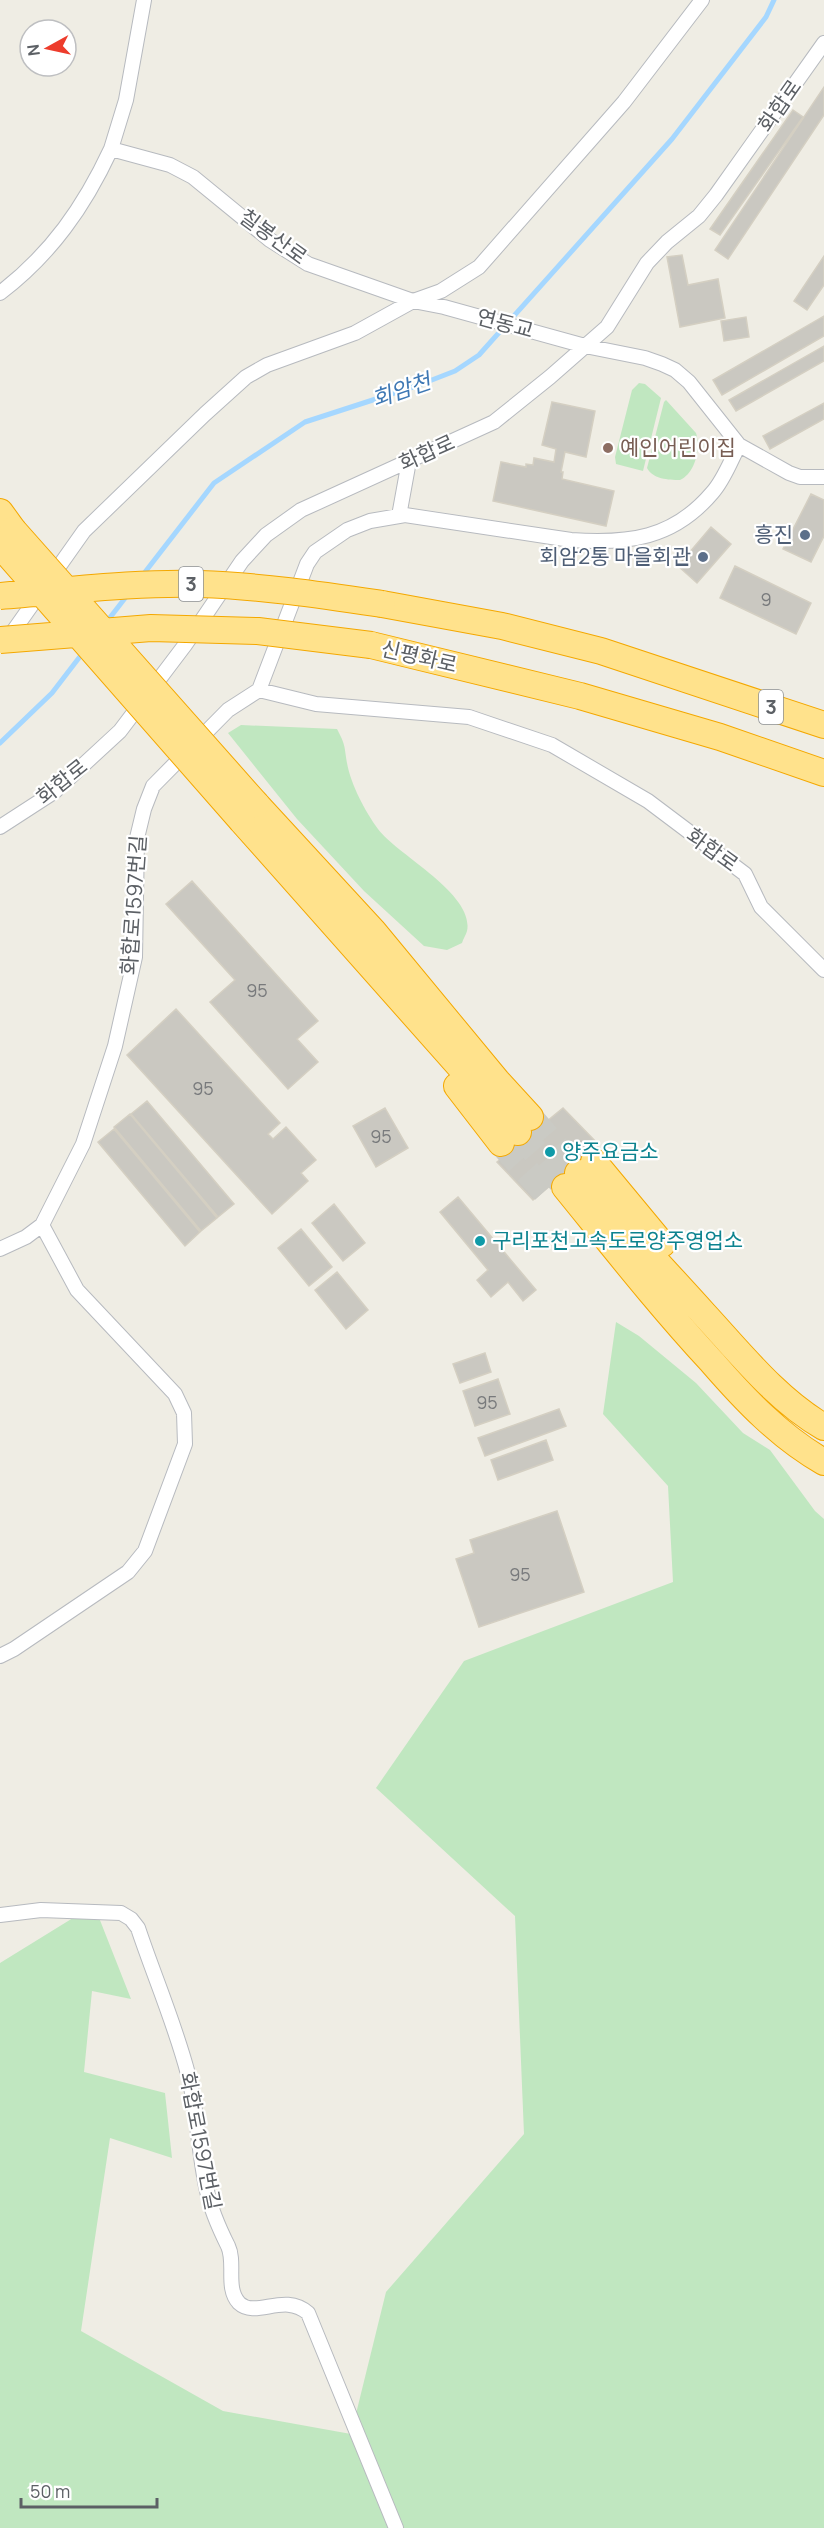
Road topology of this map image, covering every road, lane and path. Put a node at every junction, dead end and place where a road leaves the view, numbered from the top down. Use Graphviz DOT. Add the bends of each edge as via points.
graph roads {
  1 [pos="144,0"];
  2 [pos="702,0"];
  3 [pos="824,43"];
  4 [pos="111,149"];
  5 [pos="0,293"];
  6 [pos="413,301"];
  7 [pos="444,307"];
  8 [pos="585,346"];
  9 [pos="739,445"];
  10 [pos="410,461"];
  11 [pos="824,477"];
  12 [pos="399,516"];
  13 [pos="3,526"];
  14 [pos="0,555"];
  15 [pos="0,596"];
  16 [pos="48,600"];
  17 [pos="0,640"];
  18 [pos="0,651"];
  19 [pos="259,690"];
  20 [pos="824,726"];
  21 [pos="824,774"];
  22 [pos="249,812"];
  23 [pos="0,827"];
  24 [pos="824,970"];
  25 [pos="42,1225"];
  26 [pos="0,1249"];
  27 [pos="824,1427"];
  28 [pos="824,1462"];
  29 [pos="0,1656"];
  30 [pos="0,1915"];
  31 [pos="396,2528"];
  1 -- 4 [label="street" via="126,100"];
  2 -- 6 [label="street" via="624,102 479,267 441,291"];
  3 -- 8 [label="street, 화합로" via="716,195 699,216 647,263 607,327"];
  4 -- 5 [label="street" via="58,239 26,273"];
  4 -- 6 [label="street, 칠봉산로" via="170,165 193,177 270,240 308,264"];
  6 -- 7 [label="street, 칠봉산로"];
  6 -- 18 [label="street" via="355,333 267,365 246,377 84,531"];
  7 -- 8 [label="street, 연동교"];
  8 -- 9 [label="street" via="645,358 675,370"];
  8 -- 10 [label="street, 화합로" via="494,422"];
  9 -- 11 [label="street" via="789,473"];
  9 -- 12 [label="street" via="714,492 659,534 598,542"];
  10 -- 12 [label="street"];
  10 -- 23 [label="street, 화합로" via="301,510 266,535 242,561 120,730 54,792"];
  12 -- 19 [label="street" via="347,530 315,552"];
  13 -- 16 [label="highway, bridge"];
  13 -- 22 [label="highway, bridge"];
  14 -- 16 [label="highway, bridge"];
  15 -- 20 [label="highway, 신평화로 / 3, bridge" via="199,584 279,589 382,604 502,626 602,651"];
  16 -- 22 [label="highway, bridge"];
  17 -- 21 [label="highway, 신평화로 / 3, bridge" via="151,628 258,631 371,645 580,696 720,737"];
  19 -- 24 [label="street, 화합로" via="316,704 469,717 552,745 648,801 745,874 761,907"];
  19 -- 25 [label="street, 화합로1597번길" via="228,710 153,786 137,838 135,957 115,1046 83,1144"];
  22 -- 22 [label="highway" via="322,910 524,1126 497,1081 373,931"];
  25 -- 26 [label="street"];
  25 -- 29 [label="street" via="77,1290 175,1394 184,1413 185,1444 138,1561 128,1572"];
  27 -- 28 [label="highway" via="773,1386 606,1207 572,1180 640,1282 736,1389 782,1434"];
  30 -- 31 [label="street, 화합로1597번길" via="49,1910 121,1913 138,1928 188,2072 207,2191 229,2249 234,2295 247,2307 287,2303 308,2313"];
}
